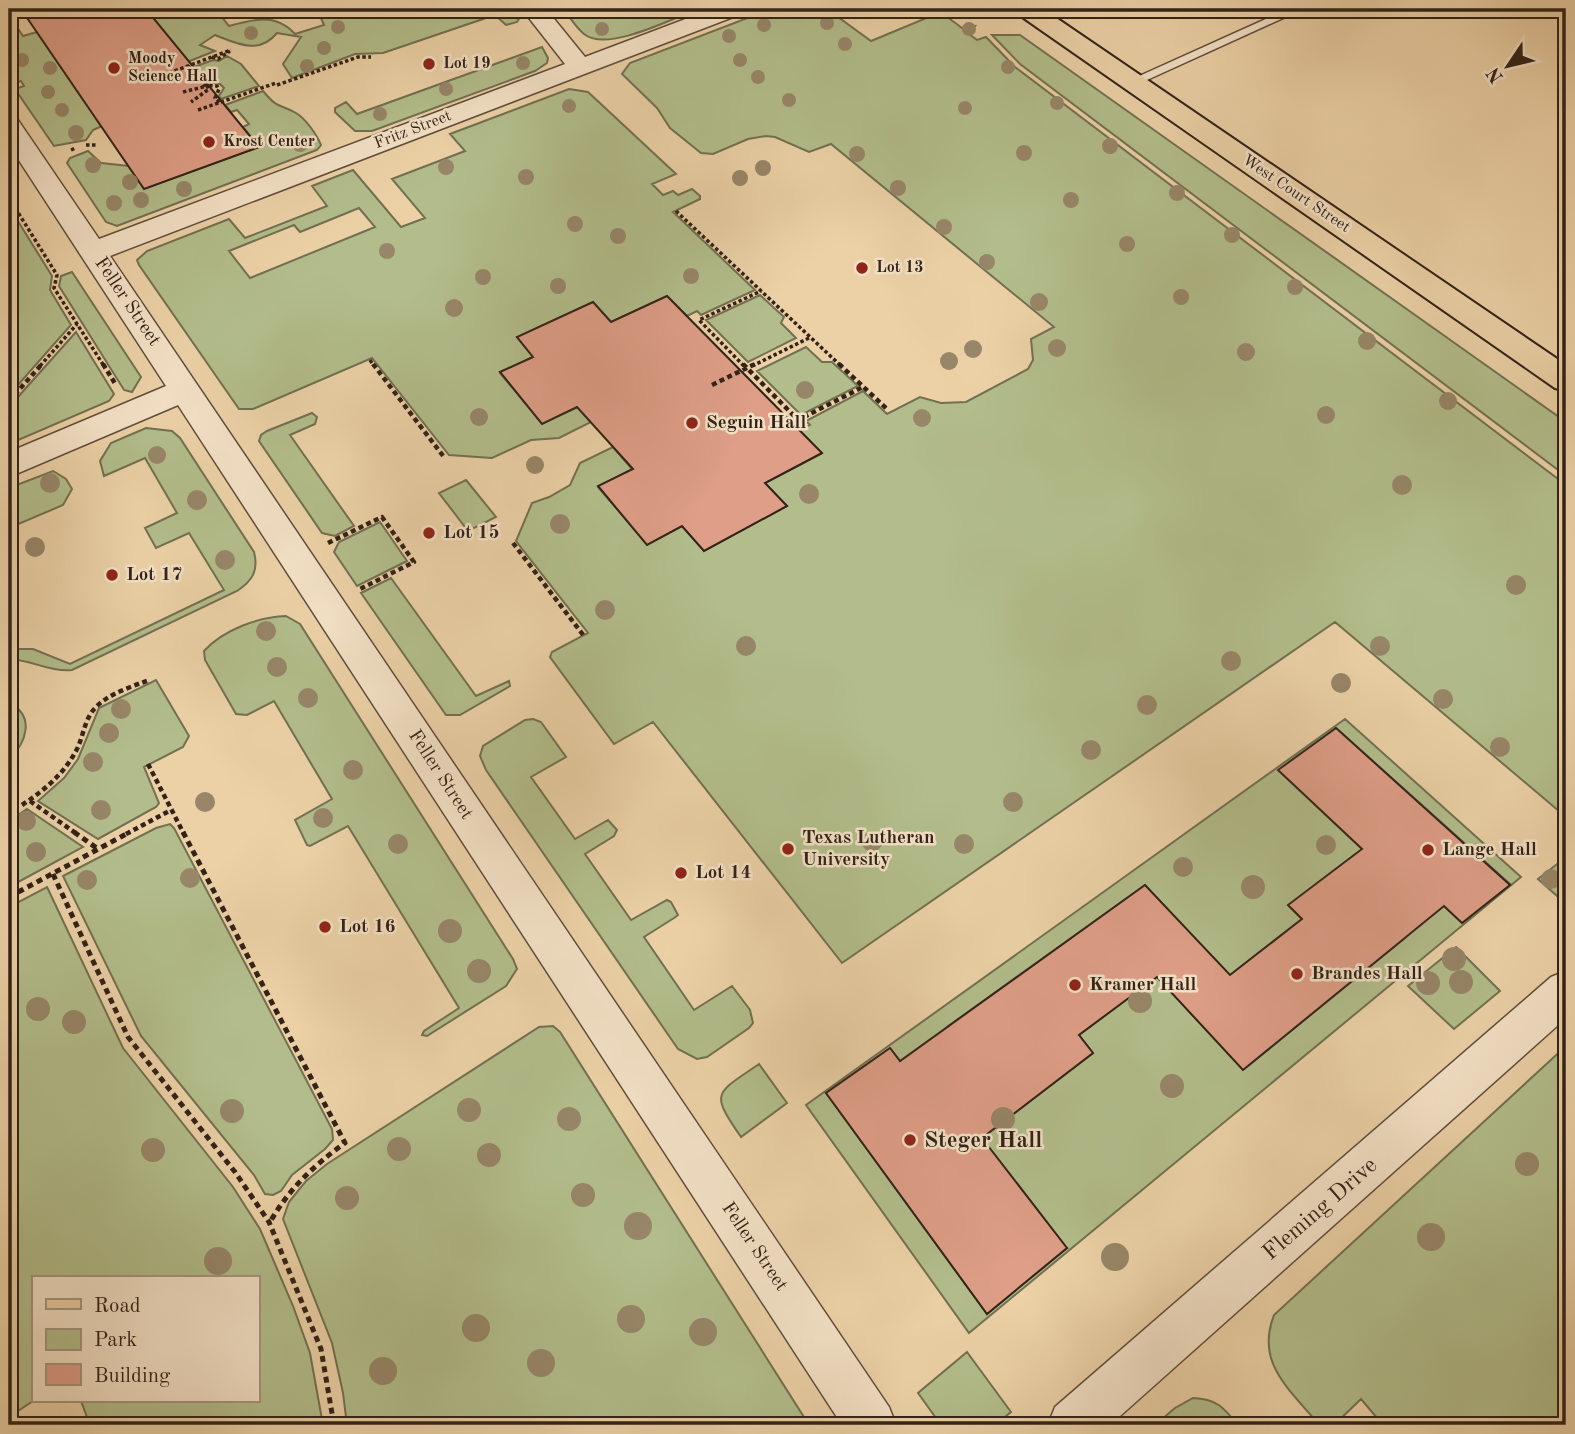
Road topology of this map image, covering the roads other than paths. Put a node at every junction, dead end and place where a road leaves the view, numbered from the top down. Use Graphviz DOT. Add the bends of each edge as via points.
graph roads {
  1 [pos="534,9"];
  2 [pos="733,9"];
  3 [pos="1027,9"];
  4 [pos="1297,9"];
  5 [pos="580,67"];
  6 [pos="1132,82"];
  7 [pos="9,125"];
  8 [pos="93,252"];
  9 [pos="1566,380"];
  10 [pos="185,390"];
  11 [pos="9,465"];
  12 [pos="1566,991"];
  13 [pos="871,1425"];
  14 [pos="1073,1425"];
  1 -- 5 [label="street"];
  2 -- 5 [label="street, Fritz Street"];
  3 -- 6 [label="main road, West Court Street"];
  4 -- 6 [label="lane"];
  5 -- 8 [label="street, Fritz Street"];
  6 -- 9 [label="main road, West Court Street"];
  7 -- 8 [label="street, Feller Street"];
  8 -- 10 [label="street, Feller Street"];
  10 -- 11 [label="street"];
  10 -- 13 [label="street, Feller Street"];
  12 -- 14 [label="street, Fleming Drive"];
}
